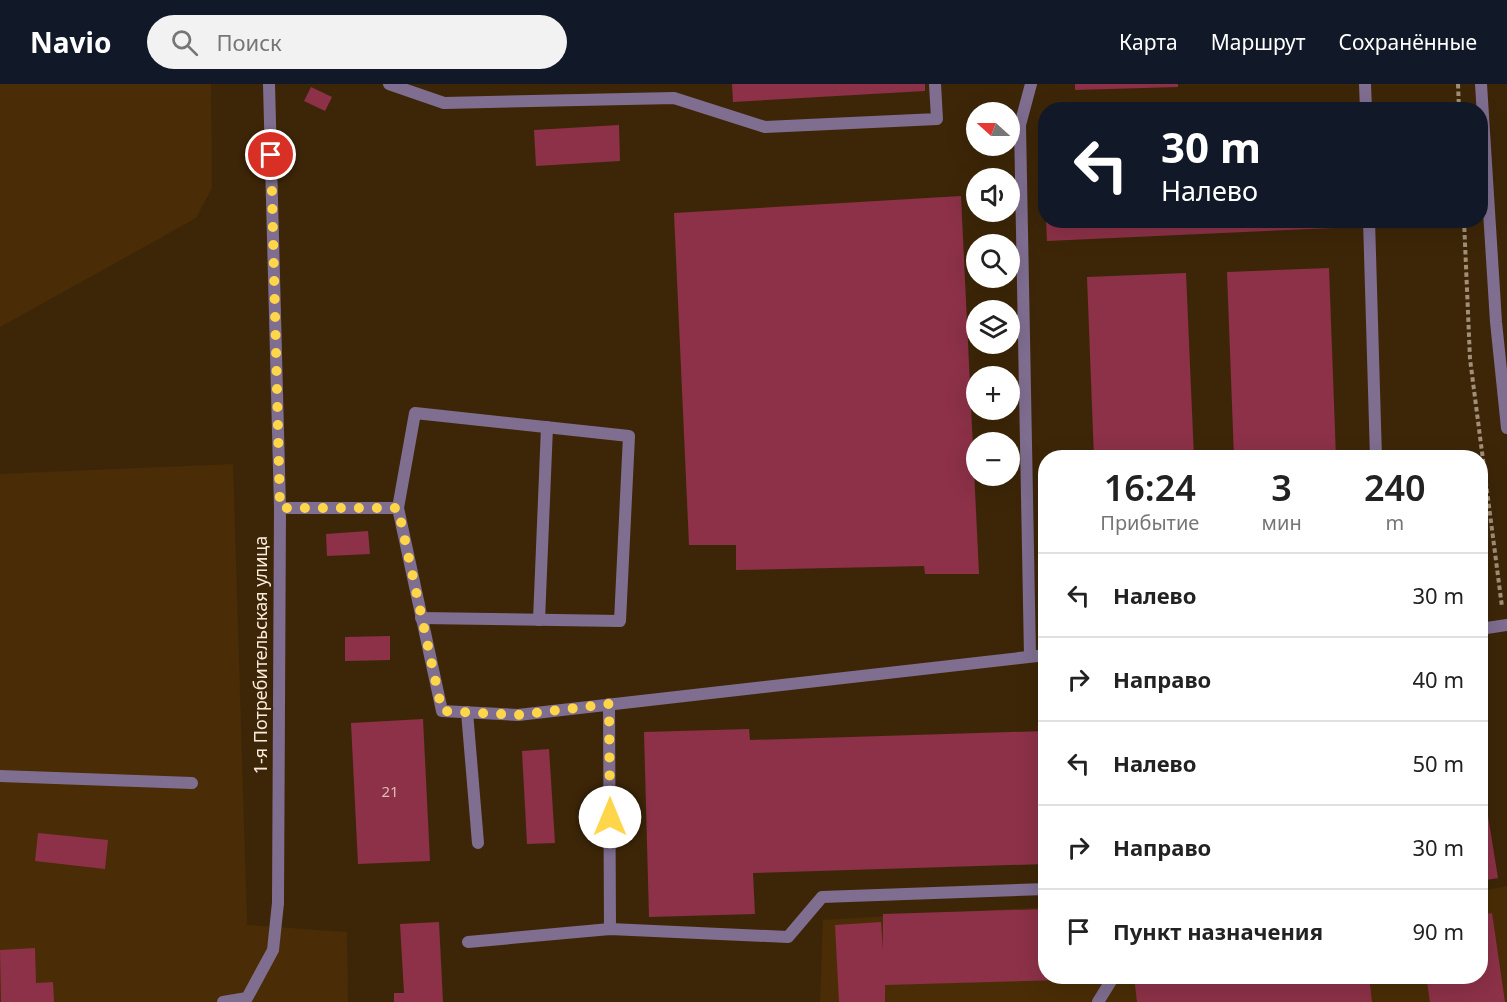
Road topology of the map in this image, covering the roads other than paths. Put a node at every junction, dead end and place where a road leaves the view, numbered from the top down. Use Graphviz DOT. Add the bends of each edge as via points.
graph roads {
  1 [pos="269,84"];
  2 [pos="389,84"];
  3 [pos="935,84"];
  4 [pos="1030,84"];
  5 [pos="1365,84"];
  6 [pos="1480,84"];
  7 [pos="1366,102"];
  8 [pos="1481,102"];
  9 [pos="1488,203"];
  10 [pos="1369,228"];
  11 [pos="547,427"];
  12 [pos="1507,428"];
  13 [pos="1376,450"];
  14 [pos="280,508"];
  15 [pos="398,508"];
  16 [pos="422,618"];
  17 [pos="539,620"];
  18 [pos="1506,625"];
  19 [pos="1488,628"];
  20 [pos="1030,656"];
  21 [pos="1038,656"];
  22 [pos="609,704"];
  23 [pos="467,712"];
  24 [pos="0,776"];
  25 [pos="192,783"];
  26 [pos="478,843"];
  27 [pos="1038,889"];
  28 [pos="610,929"];
  29 [pos="468,942"];
  30 [pos="1109,984"];
  31 [pos="223,1002"];
  32 [pos="1098,1002"];
  1 -- 14 [label="street, 1-я Потребительская улица"];
  2 -- 3 [label="street" via="444,103 674,98 765,127 937,120"];
  4 -- 20 [label="street" via="1020,125"];
  5 -- 7 [label="street"];
  6 -- 8 [label="street"];
  9 -- 12 [label="street"];
  10 -- 13 [label="street"];
  11 -- 15 [label="street" via="415,413"];
  11 -- 17 [label="street"];
  11 -- 17 [label="street" via="629,436 620,621"];
  14 -- 15 [label="street"];
  14 -- 31 [label="street, 1-я Потребительская улица" via="278,903 273,950 247,998"];
  15 -- 16 [label="street"];
  16 -- 17 [label="street"];
  16 -- 23 [label="street" via="442,711"];
  18 -- 19 [label="street"];
  20 -- 21 [label="street"];
  20 -- 22 [label="street"];
  22 -- 23 [label="street" via="518,715"];
  22 -- 28 [label="street"];
  23 -- 26 [label="street"];
  24 -- 25 [label="street"];
  27 -- 28 [label="street" via="822,897 788,936"];
  28 -- 29 [label="street"];
  30 -- 32 [label="street"];
}
